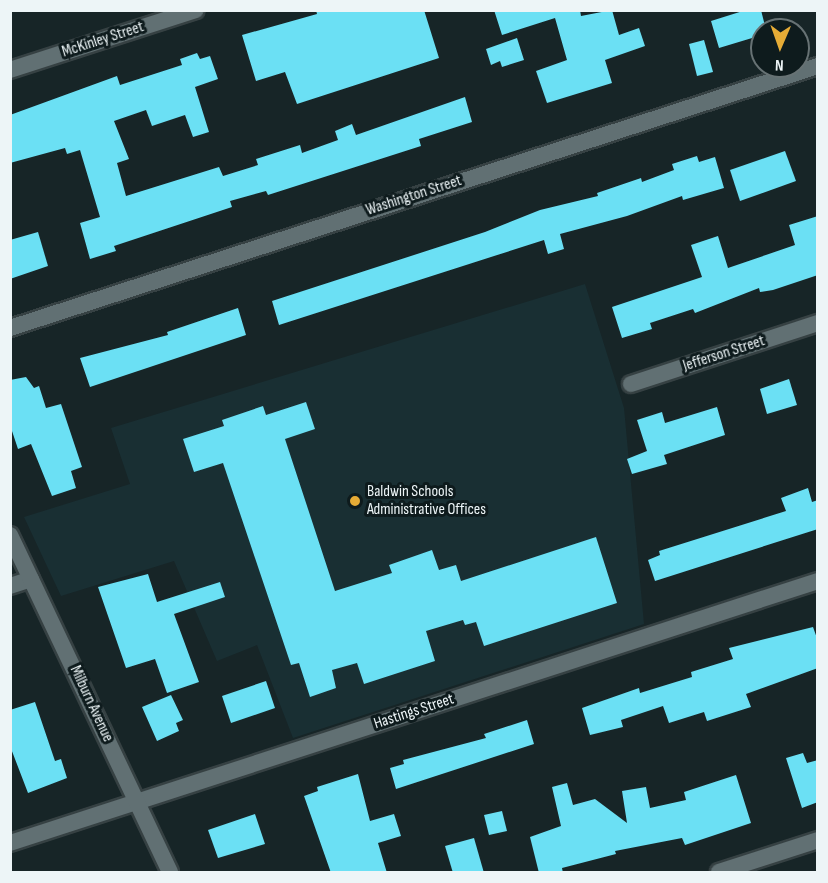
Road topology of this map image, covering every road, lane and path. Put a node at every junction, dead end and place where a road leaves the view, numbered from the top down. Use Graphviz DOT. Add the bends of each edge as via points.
graph roads {
  1 [pos="196,10"];
  2 [pos="818,66"];
  3 [pos="10,70"];
  4 [pos="818,323"];
  5 [pos="10,328"];
  6 [pos="631,384"];
  7 [pos="10,535"];
  8 [pos="31,579"];
  9 [pos="818,581"];
  10 [pos="10,586"];
  11 [pos="137,801"];
  12 [pos="818,840"];
  13 [pos="10,843"];
  14 [pos="170,873"];
  15 [pos="719,873"];
  1 -- 3 [label="street, McKinley Street"];
  2 -- 5 [label="street, Washington Street"];
  4 -- 6 [label="street, Jefferson Street"];
  7 -- 8 [label="street, Milburn Avenue"];
  8 -- 10 [label="street"];
  8 -- 11 [label="street, Milburn Avenue"];
  9 -- 11 [label="street, Hastings Street"];
  11 -- 13 [label="street, Hastings Street"];
  11 -- 14 [label="street, Milburn Avenue"];
  12 -- 15 [label="street"];
}
